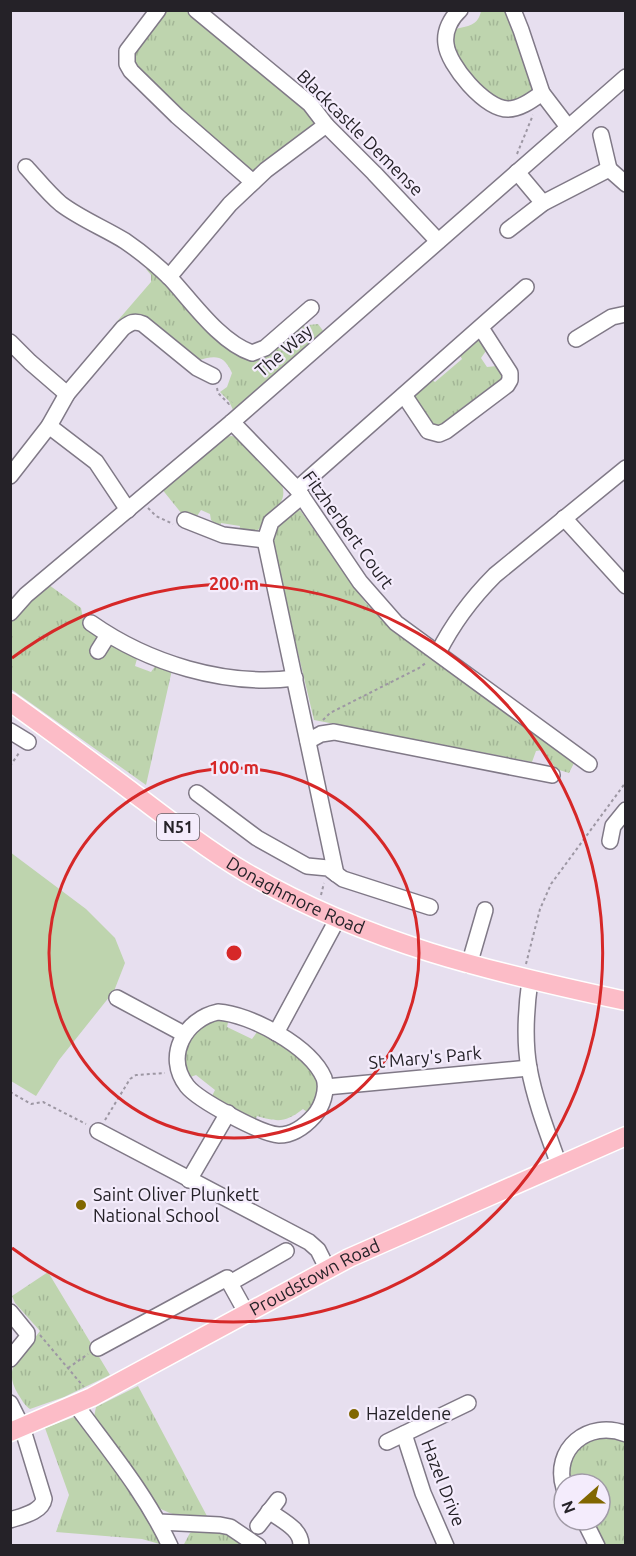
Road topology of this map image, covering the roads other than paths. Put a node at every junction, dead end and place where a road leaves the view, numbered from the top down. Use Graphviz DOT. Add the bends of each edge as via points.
graph roads {
  1 [pos="158,10"];
  2 [pos="196,10"];
  3 [pos="460,10"];
  4 [pos="513,10"];
  5 [pos="626,77"];
  6 [pos="542,93"];
  7 [pos="326,125"];
  8 [pos="568,128"];
  9 [pos="601,135"];
  10 [pos="26,167"];
  11 [pos="609,169"];
  12 [pos="515,173"];
  13 [pos="253,182"];
  14 [pos="626,184"];
  15 [pos="543,202"];
  16 [pos="508,230"];
  17 [pos="438,241"];
  18 [pos="169,277"];
  19 [pos="526,287"];
  20 [pos="310,308"];
  21 [pos="626,314"];
  22 [pos="481,328"];
  23 [pos="576,339"];
  24 [pos="10,342"];
  25 [pos="213,376"];
  26 [pos="67,394"];
  27 [pos="404,395"];
  28 [pos="232,422"];
  29 [pos="49,426"];
  30 [pos="626,468"];
  31 [pos="10,476"];
  32 [pos="299,492"];
  33 [pos="128,510"];
  34 [pos="564,518"];
  35 [pos="184,520"];
  36 [pos="265,540"];
  37 [pos="626,586"];
  38 [pos="10,613"];
  39 [pos="91,623"];
  40 [pos="108,635"];
  41 [pos="98,651"];
  42 [pos="438,653"];
  43 [pos="295,678"];
  44 [pos="10,702"];
  45 [pos="10,731"];
  46 [pos="314,737"];
  47 [pos="27,742"];
  48 [pos="590,764"];
  49 [pos="552,775"];
  50 [pos="196,793"];
  51 [pos="626,810"];
  52 [pos="610,841"];
  53 [pos="332,871"];
  54 [pos="430,907"];
  55 [pos="484,909"];
  56 [pos="338,918"];
  57 [pos="469,965"];
  58 [pos="526,979"];
  59 [pos="117,998"];
  60 [pos="626,1001"];
  61 [pos="276,1033"];
  62 [pos="184,1034"];
  63 [pos="529,1068"];
  64 [pos="326,1087"];
  65 [pos="228,1113"];
  66 [pos="98,1131"];
  67 [pos="626,1136"];
  68 [pos="559,1165"];
  69 [pos="189,1180"];
  70 [pos="286,1251"];
  71 [pos="328,1270"];
  72 [pos="230,1283"];
  73 [pos="10,1312"];
  74 [pos="247,1314"];
  75 [pos="98,1348"];
  76 [pos="10,1359"];
  77 [pos="84,1401"];
  78 [pos="468,1403"];
  79 [pos="10,1404"];
  80 [pos="16,1429"];
  81 [pos="404,1434"];
  82 [pos="626,1434"];
  83 [pos="387,1442"];
  84 [pos="562,1472"];
  85 [pos="10,1520"];
  86 [pos="159,1522"];
  87 [pos="258,1526"];
  88 [pos="170,1545"];
  89 [pos="258,1545"];
  90 [pos="301,1545"];
  91 [pos="446,1545"];
  1 -- 13 [label="street" via="127,51 127,64 177,116"];
  2 -- 7 [label="street, Blackcastle Demense" via="310,104"];
  3 -- 6 [label="street" via="450,23 445,43 454,66 475,91 491,104 508,109"];
  4 -- 6 [label="street"];
  5 -- 8 [label="street, The Way"];
  6 -- 8 [label="street"];
  7 -- 13 [label="street"];
  7 -- 17 [label="street, Blackcastle Demense"];
  8 -- 12 [label="street, The Way"];
  9 -- 11 [label="street"];
  10 -- 18 [label="street" via="60,203 125,242"];
  11 -- 14 [label="street"];
  11 -- 15 [label="street"];
  12 -- 15 [label="street"];
  12 -- 17 [label="street, The Way"];
  13 -- 18 [label="street"];
  15 -- 16 [label="street"];
  17 -- 28 [label="street, The Way"];
  18 -- 20 [label="street" via="216,328 252,353 265,348"];
  19 -- 22 [label="street"];
  21 -- 23 [label="street" via="612,317"];
  22 -- 27 [label="street"];
  22 -- 27 [label="street" via="510,374 507,386 439,434 428,431"];
  24 -- 26 [label="street"];
  25 -- 26 [label="street" via="137,321 123,328"];
  26 -- 29 [label="street"];
  27 -- 32 [label="street"];
  28 -- 32 [label="street, Fitzherbert Court"];
  28 -- 33 [label="street, The Way"];
  29 -- 31 [label="street"];
  29 -- 33 [label="street" via="96,462"];
  30 -- 34 [label="street"];
  32 -- 36 [label="street" via="271,522"];
  32 -- 42 [label="street, Fitzherbert Court" via="378,605"];
  33 -- 38 [label="street, The Way"];
  34 -- 37 [label="street"];
  34 -- 42 [label="street" via="475,595"];
  35 -- 36 [label="street" via="223,536"];
  36 -- 43 [label="street"];
  39 -- 40 [label="street"];
  40 -- 41 [label="street"];
  40 -- 43 [label="street" via="188,669 250,680"];
  42 -- 48 [label="street, Fitzherbert Court"];
  43 -- 46 [label="street"];
  44 -- 56 [label="main road, Donaghmore Road / N51" via="188,834 246,872"];
  45 -- 47 [label="street"];
  46 -- 49 [label="street" via="334,732"];
  46 -- 53 [label="street"];
  50 -- 53 [label="street" via="282,853 307,866"];
  51 -- 52 [label="street" via="613,826"];
  53 -- 54 [label="street" via="343,879"];
  55 -- 57 [label="street"];
  56 -- 57 [label="main road, Donaghmore Road / N51"];
  56 -- 61 [label="street"];
  57 -- 58 [label="main road, Donaghmore Road / N51"];
  58 -- 60 [label="main road, Donaghmore Road / N51"];
  58 -- 63 [label="street"];
  59 -- 62 [label="street"];
  61 -- 62 [label="street" via="247,1018 218,1012 198,1019"];
  61 -- 64 [label="street" via="306,1054 324,1077"];
  62 -- 65 [label="street" via="178,1052 180,1072 187,1085 196,1095"];
  63 -- 64 [label="street, St Mary's Park"];
  63 -- 68 [label="street"];
  64 -- 65 [label="street" via="317,1113 290,1133 269,1134"];
  65 -- 69 [label="street"];
  66 -- 69 [label="street"];
  67 -- 68 [label="main road, Proudstown Road"];
  68 -- 71 [label="main road, Proudstown Road"];
  69 -- 71 [label="street" via="309,1242"];
  70 -- 72 [label="street"];
  71 -- 74 [label="main road, Proudstown Road"];
  72 -- 74 [label="street"];
  72 -- 75 [label="street" via="226,1278"];
  73 -- 76 [label="street" via="27,1333"];
  74 -- 77 [label="main road, Proudstown Road"];
  77 -- 80 [label="main road, Proudstown Road"];
  77 -- 86 [label="street"];
  78 -- 81 [label="street"];
  79 -- 80 [label="street"];
  80 -- 85 [label="street" via="44,1499 39,1508"];
  81 -- 83 [label="street"];
  81 -- 91 [label="street, Hazel Drive" via="423,1493"];
  82 -- 84 [label="street" via="604,1429 592,1432 564,1455"];
  86 -- 88 [label="street"];
  86 -- 89 [label="street" via="230,1527"];
  87 -- 90 [label="street" via="274,1505 297,1532"];
}
